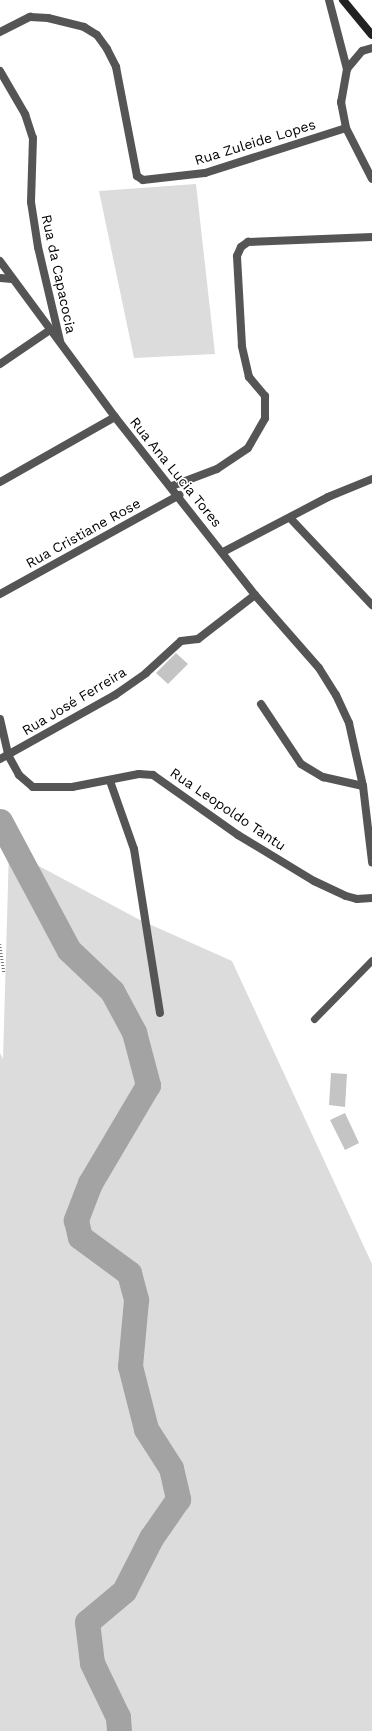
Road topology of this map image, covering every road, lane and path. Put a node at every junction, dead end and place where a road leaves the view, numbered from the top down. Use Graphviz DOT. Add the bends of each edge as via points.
graph roads {
  1 [pos="329,0"];
  2 [pos="343,0"];
  3 [pos="0,32"];
  4 [pos="372,35"];
  5 [pos="372,48"];
  6 [pos="347,69"];
  7 [pos="0,71"];
  8 [pos="346,128"];
  9 [pos="372,179"];
  10 [pos="372,237"];
  11 [pos="0,261"];
  12 [pos="0,278"];
  13 [pos="12,279"];
  14 [pos="50,330"];
  15 [pos="61,346"];
  16 [pos="0,364"];
  17 [pos="115,417"];
  18 [pos="372,479"];
  19 [pos="0,482"];
  20 [pos="172,486"];
  21 [pos="179,495"];
  22 [pos="290,518"];
  23 [pos="224,552"];
  24 [pos="0,594"];
  25 [pos="255,595"];
  26 [pos="372,605"];
  27 [pos="261,704"];
  28 [pos="0,719"];
  29 [pos="4,757"];
  30 [pos="110,781"];
  31 [pos="363,786"];
  32 [pos="370,843"];
  33 [pos="372,862"];
  34 [pos="372,898"];
  35 [pos="0,944"];
  36 [pos="372,960"];
  37 [pos="4,974"];
  38 [pos="160,1013"];
  39 [pos="314,1019"];
  1 -- 6 [label="street"];
  2 -- 4 [label="main road"];
  3 -- 8 [label="street, Rua Zuleide Lopes" via="30,17 48,18 84,27 97,35 108,49 116,67 137,176 143,180 205,173"];
  5 -- 6 [label="street" via="362,51"];
  6 -- 8 [label="street" via="340,102"];
  7 -- 15 [label="street, Rua da Capacocia" via="25,114 33,138 34,217 38,247"];
  8 -- 9 [label="street"];
  10 -- 20 [label="street" via="248,242 241,248 238,256 242,346 249,377 265,396 265,418 248,448 217,468"];
  11 -- 13 [label="street, Rua Ana Lucia Tores"];
  12 -- 13 [label="street"];
  13 -- 14 [label="street, Rua Ana Lucia Tores"];
  14 -- 15 [label="street, Rua Ana Lucia Tores"];
  14 -- 16 [label="street"];
  15 -- 17 [label="street, Rua Ana Lucia Tores"];
  17 -- 19 [label="street"];
  17 -- 20 [label="street, Rua Ana Lucia Tores"];
  18 -- 22 [label="street" via="328,497"];
  20 -- 21 [label="street, Rua Ana Lucia Tores"];
  21 -- 23 [label="street, Rua Ana Lucia Tores"];
  21 -- 24 [label="street, Rua Cristiane Rose"];
  22 -- 23 [label="street"];
  22 -- 26 [label="street"];
  23 -- 25 [label="street, Rua Ana Lucia Tores"];
  25 -- 29 [label="street, Rua José Ferreira" via="198,639 181,641 146,673 115,695"];
  25 -- 31 [label="street, Rua Ana Lucia Tores" via="319,668 336,695 349,723"];
  27 -- 31 [label="street" via="301,764 323,777"];
  28 -- 29 [label="street"];
  29 -- 30 [label="street, Rua Leopoldo Tantu" via="27,783 40,789"];
  30 -- 34 [label="street, Rua Leopoldo Tantu" via="148,774 160,778 238,835 314,881 346,896 357,899"];
  30 -- 38 [label="street" via="134,849"];
  31 -- 32 [label="street, Rua Ana Lucia Tores"];
  32 -- 33 [label="street, Rua Ana Lucia Tores"];
  35 -- 37 [label="path"];
  36 -- 39 [label="lane"];
}
